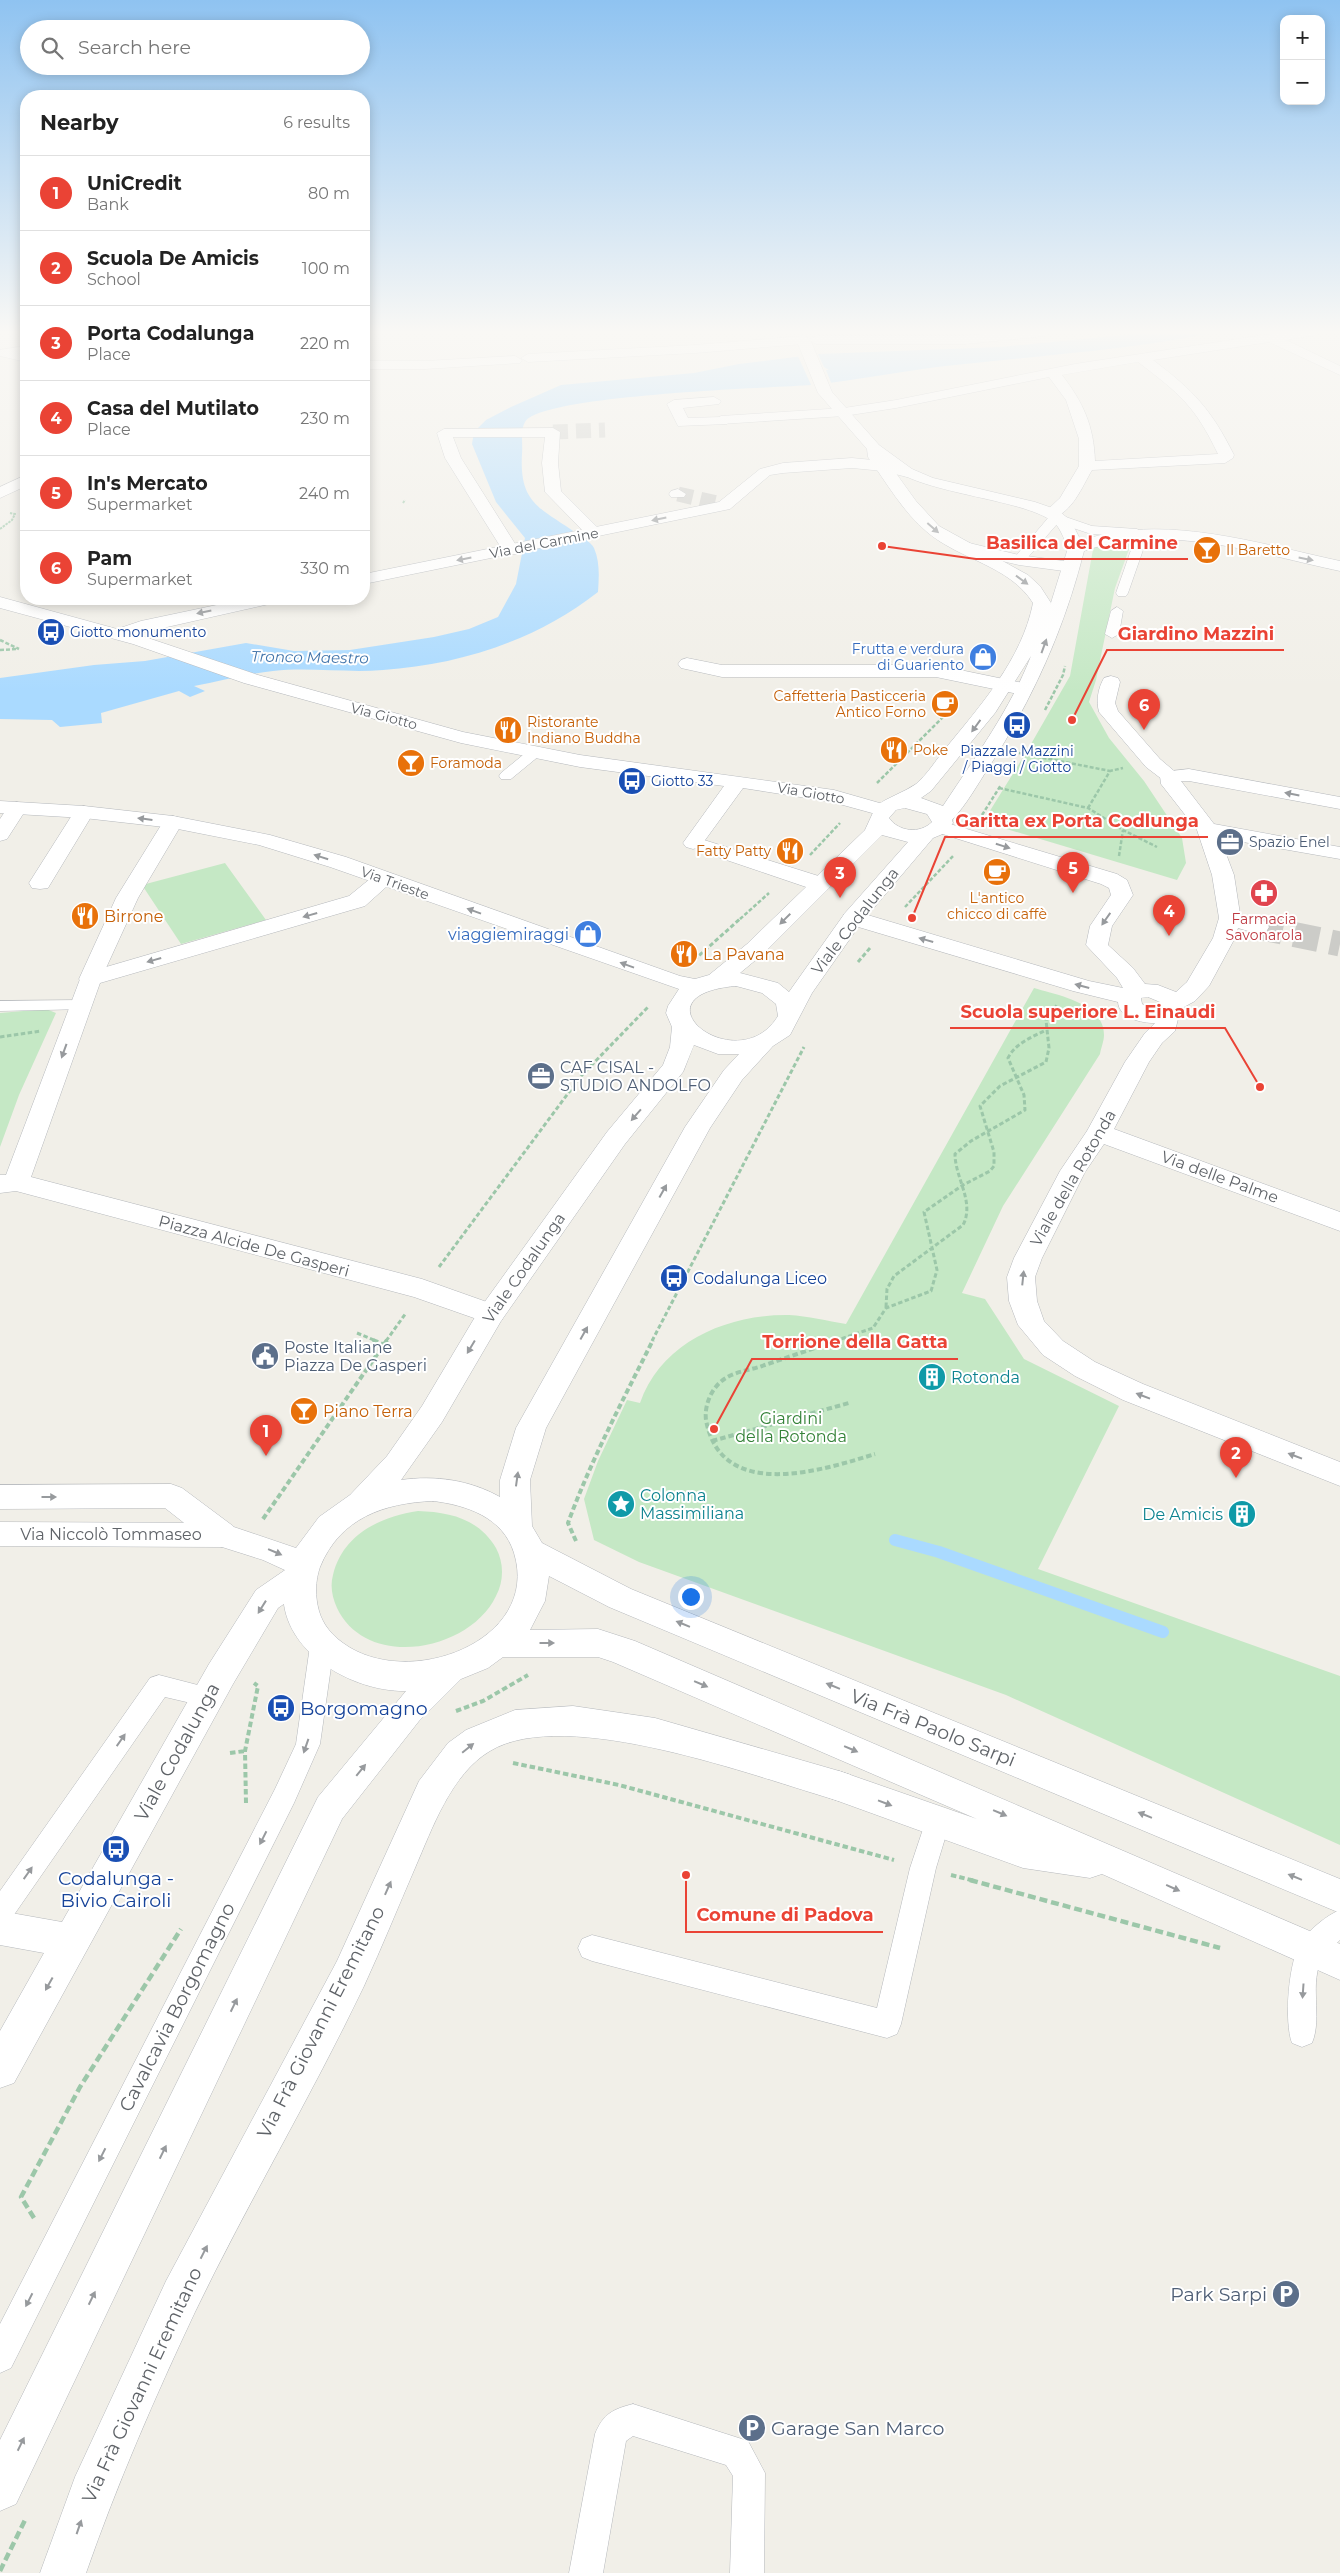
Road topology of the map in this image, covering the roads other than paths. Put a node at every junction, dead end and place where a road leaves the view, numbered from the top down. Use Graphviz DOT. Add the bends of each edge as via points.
graph roads {
  1 [pos="450,452"];
  2 [pos="551,452"];
  3 [pos="875,452"];
  4 [pos="880,452"];
  5 [pos="1087,452"];
  6 [pos="1225,452"];
  7 [pos="883,466"];
  8 [pos="1087,466"];
  9 [pos="907,472"];
  10 [pos="20,483"];
  11 [pos="942,485"];
  12 [pos="20,491"];
  13 [pos="902,491"];
  14 [pos="0,493"];
  15 [pos="1058,518"];
  16 [pos="1137,533"];
  17 [pos="589,534"];
  18 [pos="964,547"];
  19 [pos="517,548"];
  20 [pos="1076,548"];
  21 [pos="1137,550"];
  22 [pos="1018,560"];
  23 [pos="1340,566"];
  24 [pos="1071,567"];
  25 [pos="370,578"];
  26 [pos="1122,593"];
  27 [pos="0,602"];
  28 [pos="240,605"];
  29 [pos="0,609"];
  30 [pos="1117,611"];
  31 [pos="38,614"];
  32 [pos="119,634"];
  33 [pos="1112,634"];
  34 [pos="687,664"];
  35 [pos="1111,682"];
  36 [pos="1003,685"];
  37 [pos="1023,689"];
  38 [pos="534,753"];
  39 [pos="506,776"];
  40 [pos="1170,776"];
  41 [pos="738,781"];
  42 [pos="1340,804"];
  43 [pos="9,807"];
  44 [pos="887,811"];
  45 [pos="84,812"];
  46 [pos="173,822"];
  47 [pos="936,827"];
  48 [pos="1207,829"];
  49 [pos="0,835"];
  50 [pos="1340,853"];
  51 [pos="384,879"];
  52 [pos="40,883"];
  53 [pos="820,884"];
  54 [pos="853,918"];
  55 [pos="1230,918"];
  56 [pos="1258,927"];
  57 [pos="90,979"];
  58 [pos="707,984"];
  59 [pos="1150,1002"];
  60 [pos="0,1006"];
  61 [pos="791,1012"];
  62 [pos="77,1016"];
  63 [pos="684,1028"];
  64 [pos="764,1042"];
  65 [pos="1099,1133"];
  66 [pos="8,1183"];
  67 [pos="1340,1222"];
  68 [pos="491,1314"];
  69 [pos="1340,1474"];
  70 [pos="0,1497"];
  71 [pos="358,1506"];
  72 [pos="0,1534"];
  73 [pos="222,1535"];
  74 [pos="524,1540"];
  75 [pos="301,1571"];
  76 [pos="498,1644"];
  77 [pos="322,1646"];
  78 [pos="449,1670"];
  79 [pos="208,1698"];
  80 [pos="937,1822"];
  81 [pos="1128,1868"];
  82 [pos="1340,1896"];
  83 [pos="0,1913"];
  84 [pos="1340,1922"];
  85 [pos="0,1928"];
  86 [pos="72,1941"];
  87 [pos="592,1948"];
  88 [pos="1325,1956"];
  89 [pos="1302,2033"];
  90 [pos="0,2069"];
  91 [pos="0,2358"];
  92 [pos="0,2488"];
  93 [pos="63,2573"];
  94 [pos="586,2573"];
  95 [pos="747,2573"];
  1 -- 19 [label="street"];
  2 -- 17 [label="street" via="553,492"];
  3 -- 7 [label="street"];
  4 -- 9 [label="street"];
  5 -- 8 [label="street"];
  6 -- 8 [label="street" via="1225,458"];
  7 -- 9 [label="street"];
  7 -- 13 [label="street"];
  7 -- 17 [label="street, Via del Carmine, one-way" via="837,464 782,468 765,472 723,504"];
  8 -- 15 [label="street"];
  9 -- 11 [label="street"];
  10 -- 14 [label="street"];
  11 -- 13 [label="street" via="916,486"];
  11 -- 15 [label="street" via="1029,506"];
  12 -- 14 [label="street"];
  13 -- 18 [label="street, one-way" via="932,528"];
  15 -- 16 [label="lane" via="1091,530"];
  15 -- 20 [label="street" via="1071,532"];
  15 -- 22 [label="lane"];
  16 -- 20 [label="street" via="1102,538"];
  16 -- 23 [label="street, one-way" via="1204,540"];
  17 -- 19 [label="street, Via del Carmine"];
  18 -- 22 [label="street"];
  18 -- 36 [label="street, one-way" via="1017,576 1031,587 1042,603 1037,628"];
  19 -- 25 [label="street, Via del Carmine, one-way"];
  20 -- 24 [label="street, Viale Codalunga"];
  21 -- 26 [label="lane"];
  22 -- 24 [label="street"];
  37 -- 24 [label="street, Viale Codalunga, one-way" via="1035,670"];
  27 -- 31 [label="street, Via Giotto"];
  28 -- 32 [label="street, one-way" via="150,624"];
  29 -- 31 [label="street, Via Giotto"];
  30 -- 33 [label="lane"];
  31 -- 32 [label="street, Via Giotto"];
  32 -- 38 [label="street, Via Giotto" via="250,679 461,737"];
  34 -- 36 [label="street" via="722,671 936,671"];
  35 -- 40 [label="street" via="1106,703 1109,712 1153,763"];
  36 -- 37 [label="street"];
  36 -- 44 [label="street, one-way" via="971,733 932,779 917,794"];
  37 -- 47 [label="street, Viale Codalunga" via="999,736 953,807"];
  38 -- 39 [label="lane"];
  38 -- 41 [label="street, Via Giotto"];
  42 -- 40 [label="street, one-way" via="1189,775"];
  40 -- 48 [label="street" via="1170,784"];
  41 -- 44 [label="street, Via Giotto" via="834,796"];
  41 -- 53 [label="street" via="699,844"];
  43 -- 45 [label="street, Via Trieste"];
  43 -- 49 [label="street, Via Trieste"];
  44 -- 47 [label="street" via="926,806 934,809"];
  44 -- 47 [label="street" via="882,824 892,832 908,835"];
  44 -- 53 [label="street" via="874,832"];
  46 -- 45 [label="street, Via Trieste, one-way"];
  45 -- 52 [label="street"];
  51 -- 46 [label="street, Via Trieste, one-way" via="263,839"];
  46 -- 57 [label="street, Piazza Alcide De Gasperi" via="111,927"];
  47 -- 54 [label="street, Viale Codalunga"];
  47 -- 59 [label="street, one-way" via="1119,884 1122,895 1101,926 1097,945"];
  48 -- 50 [label="street"];
  48 -- 55 [label="street" via="1224,875"];
  51 -- 57 [label="street, one-way" via="357,901"];
  58 -- 51 [label="street, Via Trieste, one-way" via="673,981"];
  53 -- 58 [label="street, one-way" via="755,949"];
  59 -- 54 [label="street, one-way" via="1081,986"];
  54 -- 61 [label="street, Viale Codalunga" via="800,993"];
  55 -- 56 [label="street"];
  55 -- 59 [label="street" via="1224,938 1197,986 1187,996"];
  57 -- 62 [label="street, Piazza Alcide De Gasperi"];
  58 -- 61 [label="street" via="736,979 756,982 774,989 786,1000"];
  58 -- 63 [label="street" via="685,995 678,1006 678,1017"];
  59 -- 65 [label="street, Viale della Rotonda" via="1167,1022 1163,1031 1153,1038"];
  60 -- 62 [label="lane"];
  61 -- 64 [label="street" via="785,1029"];
  62 -- 66 [label="street, Piazza Alcide De Gasperi, one-way"];
  63 -- 64 [label="street" via="710,1044 747,1046"];
  63 -- 68 [label="street, Viale Codalunga, one-way" via="682,1047 674,1068 616,1138"];
  74 -- 64 [label="street, one-way" via="515,1480 531,1428 698,1127 733,1075"];
  65 -- 67 [label="street, Via delle Palme"];
  69 -- 65 [label="street, Viale della Rotonda, one-way" via="1133,1392 1086,1369 1054,1348 1032,1325 1022,1301 1021,1277 1073,1171"];
  66 -- 68 [label="street, Piazza Alcide De Gasperi" via="422,1289"];
  68 -- 71 [label="street, Viale Codalunga, one-way" via="432,1414 398,1464"];
  70 -- 73 [label="street, Via Niccolò Tommaseo, one-way" via="171,1496"];
  71 -- 74 [label="street, Via Frà Paolo Sarpi" via="407,1490 459,1492 502,1512"];
  71 -- 75 [label="street" via="318,1537"];
  72 -- 73 [label="street, Via Niccolò Tommaseo"];
  73 -- 75 [label="street, Via Niccolò Tommaseo, one-way" via="273,1551"];
  74 -- 76 [label="street" via="533,1570 532,1590 526,1609"];
  82 -- 74 [label="street, Via Frà Paolo Sarpi, one-way" via="620,1598"];
  75 -- 77 [label="street" via="298,1596 302,1614 309,1631"];
  75 -- 79 [label="street, Viale Codalunga, one-way" via="267,1599"];
  76 -- 78 [label="street" via="476,1659"];
  76 -- 81 [label="street, one-way" via="598,1643 623,1651"];
  77 -- 78 [label="street" via="349,1665 377,1675 425,1676"];
  77 -- 91 [label="lane, Cavalcavia Borgomagno, one-way" via="308,1744 285,1795"];
  92 -- 78 [label="street, one-way" via="330,1808 407,1711"];
  83 -- 79 [label="lane, one-way" via="160,1685"];
  79 -- 86 [label="street, Viale Codalunga"];
  80 -- 81 [label="street" via="1023,1852"];
  80 -- 87 [label="lane" via="923,1868 887,2024"];
  93 -- 80 [label="street, Via Frà Giovanni Eremitano, one-way" via="91,2494 181,2296 350,1974 431,1792 460,1754 478,1740 515,1725 573,1720 656,1733 839,1786"];
  81 -- 88 [label="street, one-way"];
  84 -- 88 [label="lane"];
  85 -- 86 [label="street"];
  86 -- 90 [label="street, Viale Codalunga, one-way"];
  88 -- 89 [label="lane, one-way" via="1304,1978"];
  94 -- 95 [label="lane" via="611,2434 620,2423 633,2420 737,2452 749,2473"];
}
